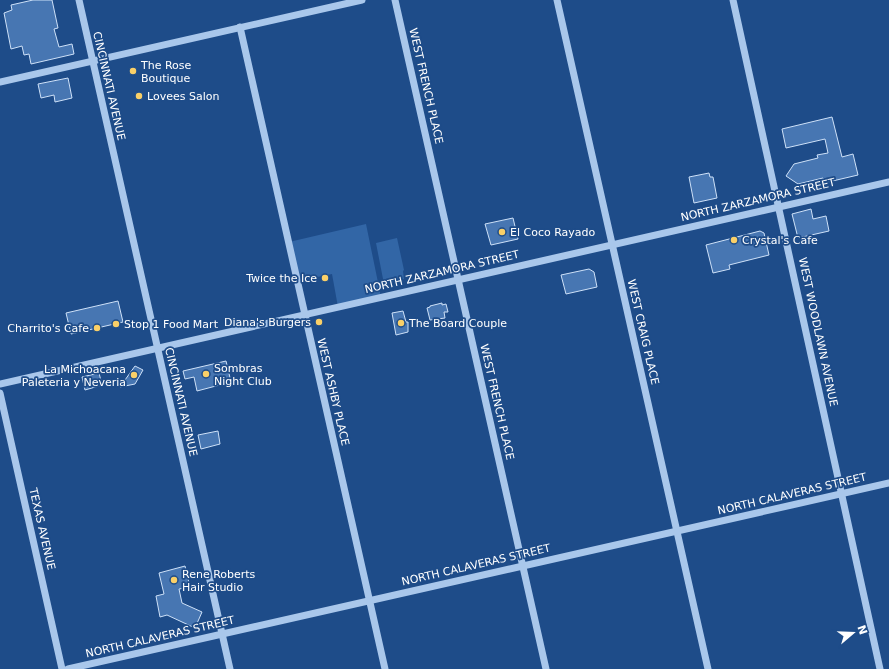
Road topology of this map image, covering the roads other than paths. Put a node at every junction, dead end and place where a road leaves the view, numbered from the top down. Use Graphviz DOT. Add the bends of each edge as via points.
graph roads {
  1 [pos="78,0"];
  2 [pos="362,0"];
  3 [pos="395,0"];
  4 [pos="557,0"];
  5 [pos="733,0"];
  6 [pos="240,27"];
  7 [pos="92,61"];
  8 [pos="0,82"];
  9 [pos="889,182"];
  10 [pos="780,207"];
  11 [pos="612,245"];
  12 [pos="459,280"];
  13 [pos="305,315"];
  14 [pos="158,348"];
  15 [pos="0,384"];
  16 [pos="0,393"];
  17 [pos="889,483"];
  18 [pos="841,494"];
  19 [pos="676,531"];
  20 [pos="522,566"];
  21 [pos="369,600"];
  22 [pos="222,634"];
  23 [pos="62,669"];
  24 [pos="68,669"];
  25 [pos="230,669"];
  26 [pos="385,669"];
  27 [pos="546,669"];
  28 [pos="708,669"];
  29 [pos="880,669"];
  1 -- 7 [label="street, CINCINNATI AVENUE"];
  2 -- 6 [label="street"];
  3 -- 12 [label="street, WEST FRENCH PLACE"];
  4 -- 11 [label="street, WEST CRAIG PLACE"];
  5 -- 10 [label="street, WEST WOODLAWN AVENUE"];
  6 -- 7 [label="street"];
  6 -- 13 [label="street, WEST ASHBY PLACE"];
  7 -- 8 [label="street"];
  7 -- 14 [label="street, CINCINNATI AVENUE"];
  9 -- 10 [label="street, NORTH ZARZAMORA STREET"];
  10 -- 11 [label="street, NORTH ZARZAMORA STREET"];
  10 -- 18 [label="street, WEST WOODLAWN AVENUE"];
  11 -- 12 [label="street, NORTH ZARZAMORA STREET"];
  11 -- 19 [label="street, WEST CRAIG PLACE"];
  12 -- 13 [label="street, NORTH ZARZAMORA STREET"];
  12 -- 20 [label="street, WEST FRENCH PLACE"];
  13 -- 14 [label="street, NORTH ZARZAMORA STREET"];
  13 -- 21 [label="street, WEST ASHBY PLACE"];
  14 -- 15 [label="street, NORTH ZARZAMORA STREET"];
  14 -- 22 [label="street, CINCINNATI AVENUE"];
  16 -- 23 [label="street, TEXAS AVENUE"];
  17 -- 18 [label="street, NORTH CALAVERAS STREET"];
  18 -- 19 [label="street, NORTH CALAVERAS STREET"];
  18 -- 29 [label="street, WEST WOODLAWN AVENUE"];
  19 -- 20 [label="street, NORTH CALAVERAS STREET"];
  19 -- 28 [label="street, WEST CRAIG PLACE"];
  20 -- 21 [label="street, NORTH CALAVERAS STREET"];
  20 -- 27 [label="street, WEST FRENCH PLACE"];
  21 -- 22 [label="street, NORTH CALAVERAS STREET"];
  21 -- 26 [label="street, WEST ASHBY PLACE"];
  22 -- 24 [label="street, NORTH CALAVERAS STREET"];
  22 -- 25 [label="street, CINCINNATI AVENUE"];
}
